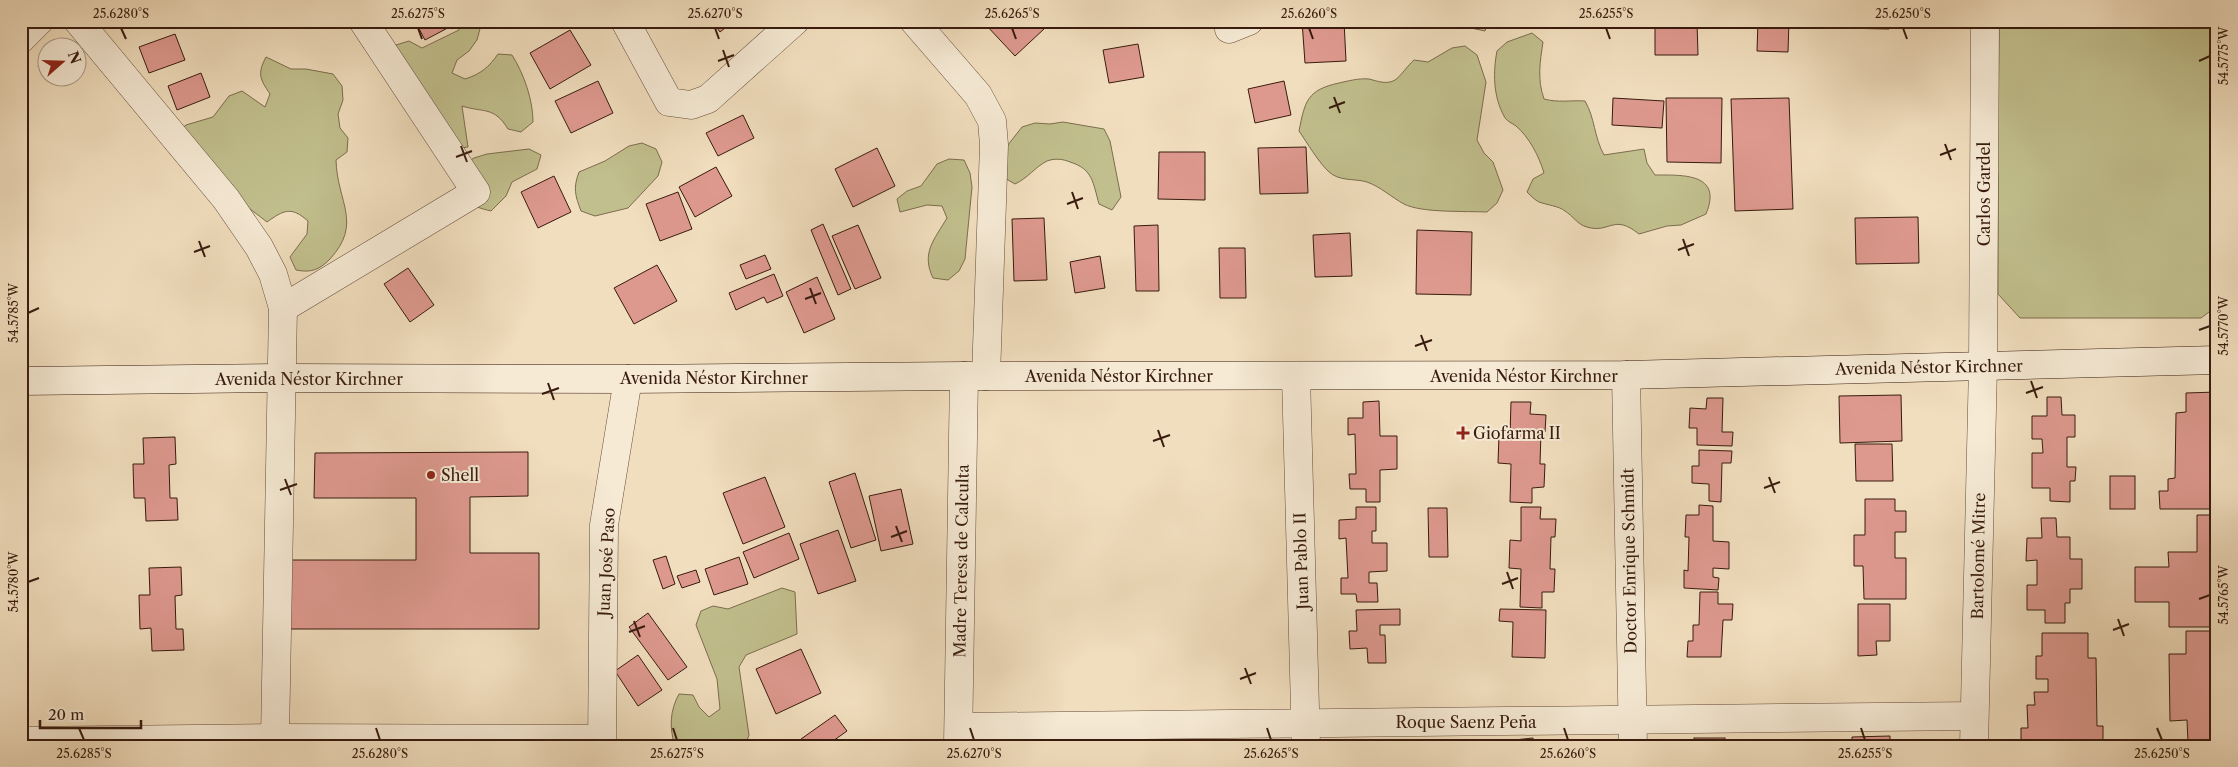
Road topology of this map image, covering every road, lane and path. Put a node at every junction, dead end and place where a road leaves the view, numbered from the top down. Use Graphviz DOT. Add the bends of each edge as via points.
graph roads {
  1 [pos="39,21"];
  2 [pos="78,21"];
  3 [pos="363,21"];
  4 [pos="625,21"];
  5 [pos="795,21"];
  6 [pos="914,21"];
  7 [pos="1985,21"];
  8 [pos="21,38"];
  9 [pos="284,308"];
  10 [pos="2217,360"];
  11 [pos="1983,366"];
  12 [pos="1626,375"];
  13 [pos="975,376"];
  14 [pos="1296,376"];
  15 [pos="282,378"];
  16 [pos="628,379"];
  17 [pos="21,381"];
  18 [pos="1974,716"];
  19 [pos="1633,733"];
  20 [pos="1306,734"];
  21 [pos="958,737"];
  22 [pos="275,738"];
  23 [pos="21,741"];
  24 [pos="601,742"];
  25 [pos="1974,746"];
  1 -- 8 [label="street"];
  2 -- 9 [label="street" via="226,199 259,247 273,274"];
  3 -- 9 [label="street" via="476,192"];
  4 -- 5 [label="street" via="669,102 691,105 708,100"];
  6 -- 13 [label="street, Madre Teresa de Calculta" via="978,95 992,120 994,144"];
  7 -- 11 [label="street, Carlos Gardel"];
  9 -- 15 [label="street"];
  10 -- 11 [label="street, Avenida Néstor Kirchner"];
  11 -- 12 [label="street, Avenida Néstor Kirchner"];
  11 -- 18 [label="street, Bartolomé Mitre"];
  12 -- 14 [label="street, Avenida Néstor Kirchner"];
  12 -- 19 [label="street, Doctor Enrique Schmidt"];
  13 -- 14 [label="street, Avenida Néstor Kirchner"];
  13 -- 16 [label="street, Avenida Néstor Kirchner"];
  13 -- 21 [label="street, Madre Teresa de Calculta"];
  14 -- 20 [label="street, Juan Pablo II"];
  15 -- 16 [label="street, Avenida Néstor Kirchner"];
  15 -- 17 [label="street, Avenida Néstor Kirchner"];
  15 -- 22 [label="street"];
  16 -- 24 [label="street, Juan José Paso" via="604,525"];
  18 -- 19 [label="street, Roque Saenz Peña"];
  18 -- 25 [label="street, Bartolomé Mitre"];
  19 -- 20 [label="street, Roque Saenz Peña"];
  20 -- 21 [label="street, Roque Saenz Peña"];
  22 -- 23 [label="street"];
  22 -- 24 [label="street"];
}
